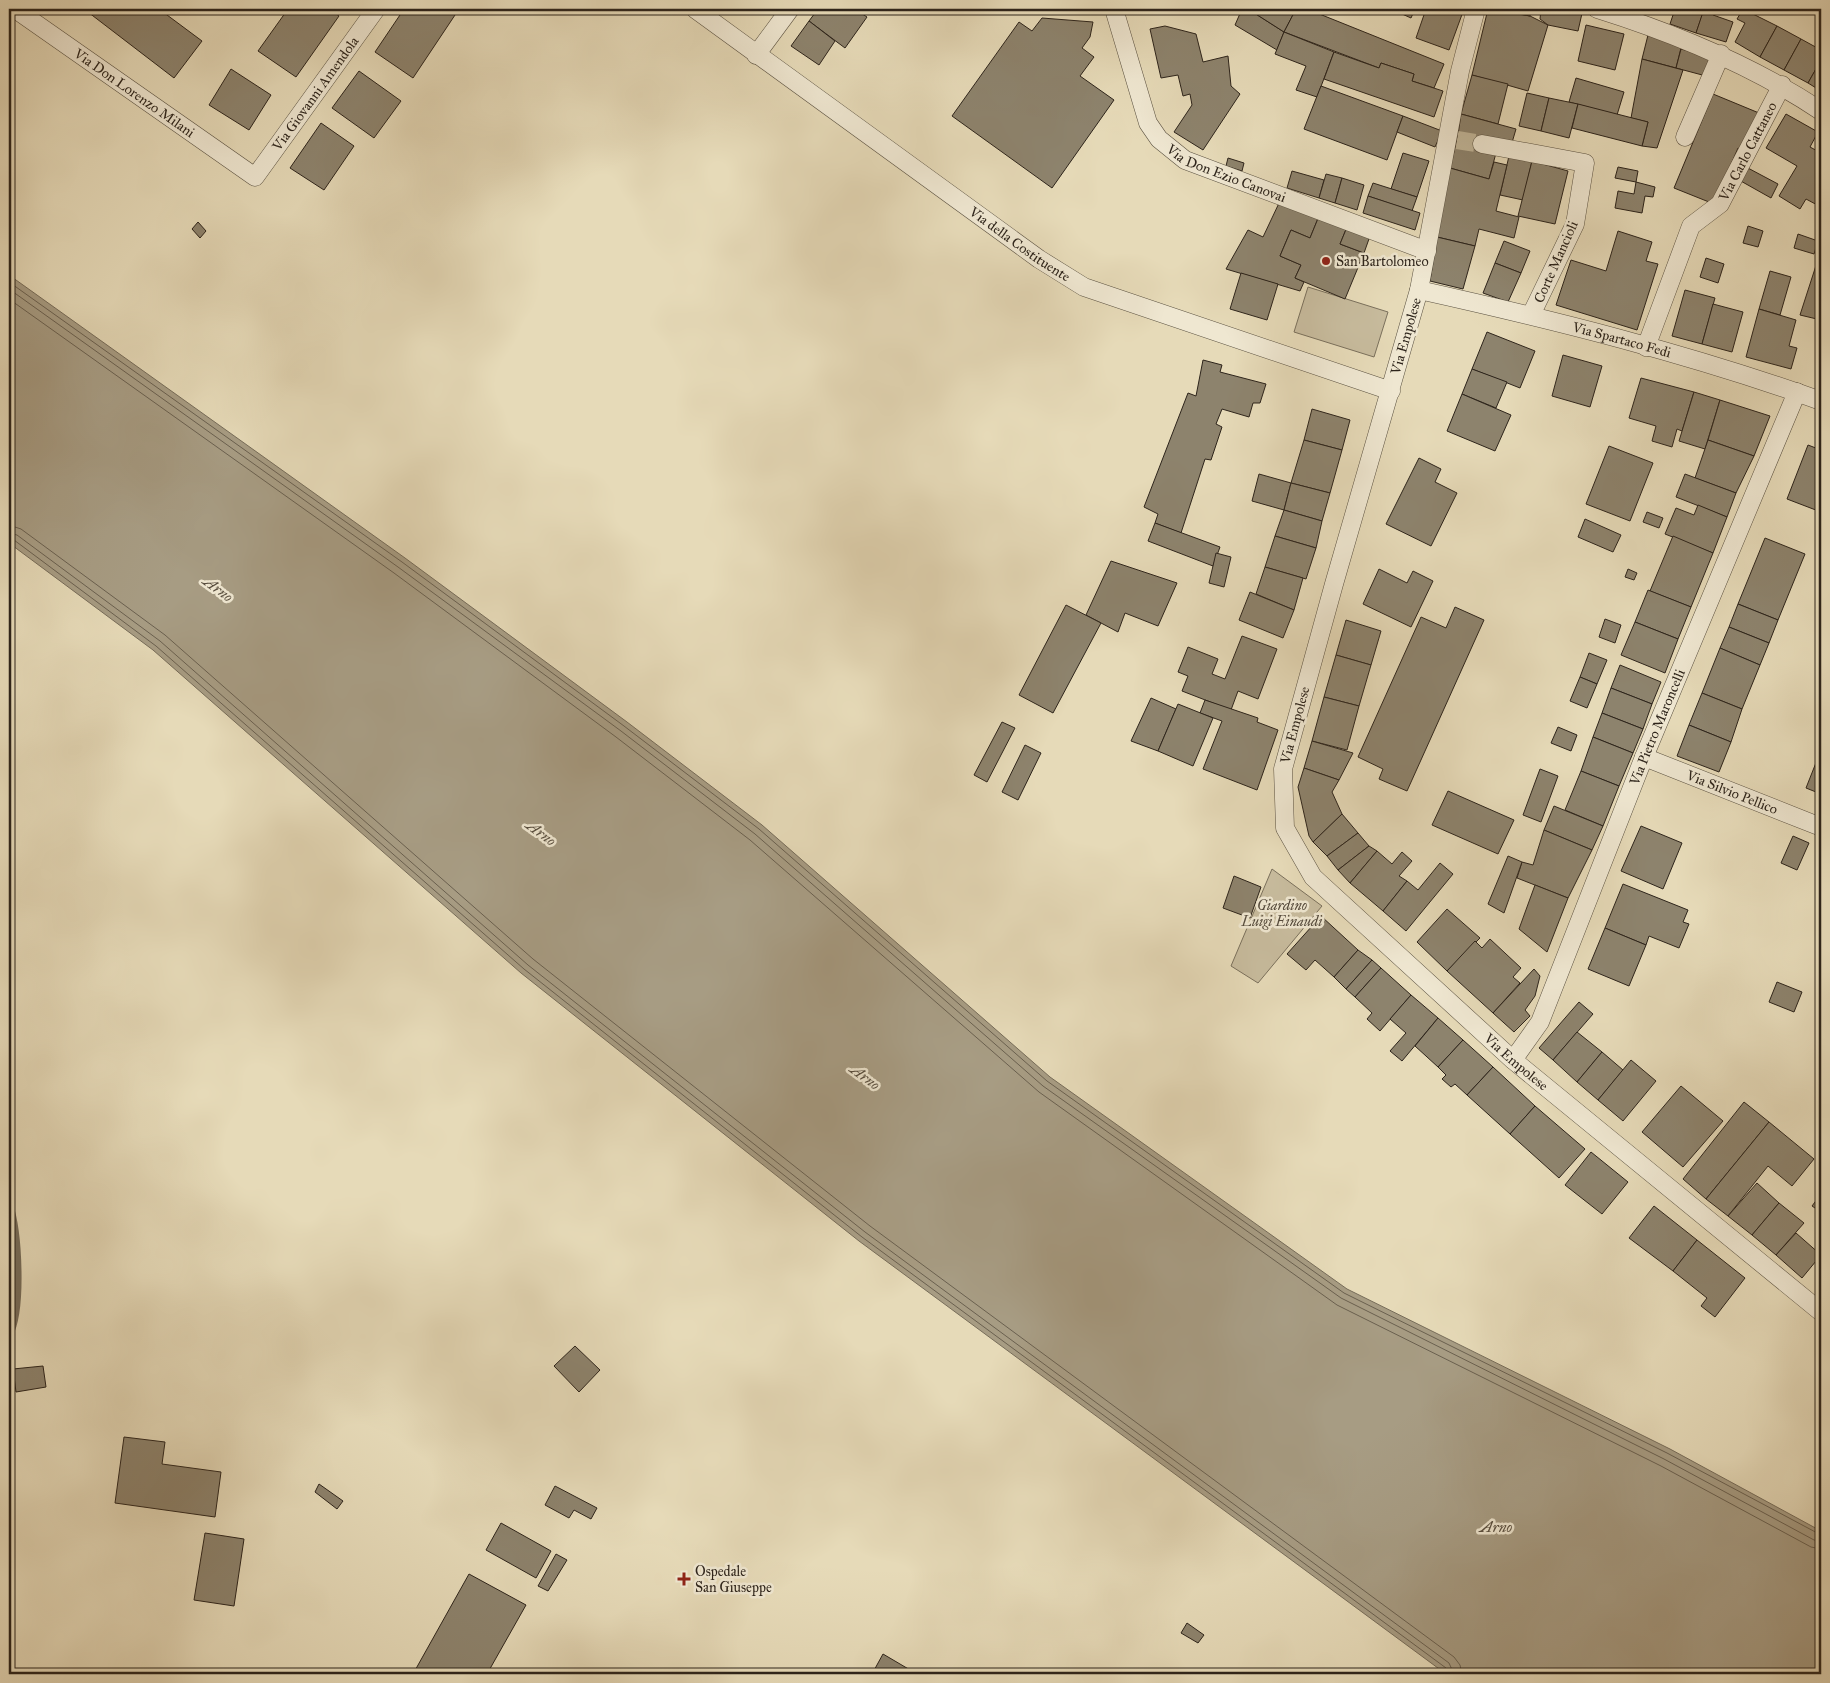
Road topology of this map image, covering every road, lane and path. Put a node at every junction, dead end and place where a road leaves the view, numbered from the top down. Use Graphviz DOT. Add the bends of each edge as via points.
graph roads {
  1 [pos="15,9"];
  2 [pos="376,9"];
  3 [pos="695,9"];
  4 [pos="790,9"];
  5 [pos="1114,9"];
  6 [pos="1476,9"];
  7 [pos="1598,9"];
  8 [pos="756,54"];
  9 [pos="1721,54"];
  10 [pos="1782,85"];
  11 [pos="1821,111"];
  12 [pos="1685,137"];
  13 [pos="1482,144"];
  14 [pos="254,177"];
  15 [pos="1427,251"];
  16 [pos="1419,290"];
  17 [pos="1532,315"];
  18 [pos="1646,347"];
  19 [pos="1390,391"];
  20 [pos="1797,392"];
  21 [pos="1821,401"];
  22 [pos="1644,757"];
  23 [pos="1821,827"];
  24 [pos="1513,1060"];
  25 [pos="1821,1312"];
  1 -- 14 [label="street, Via Don Lorenzo Milani"];
  2 -- 14 [label="street, Via Giovanni Amendola"];
  3 -- 8 [label="street, Via della Costituente"];
  4 -- 8 [label="street"];
  5 -- 15 [label="street, Via Don Ezio Canovai" via="1148,123 1160,139 1185,160"];
  6 -- 15 [label="street, Via Empolese" via="1460,71 1452,139"];
  7 -- 9 [label="street"];
  8 -- 19 [label="street, Via della Costituente" via="1039,259 1084,288"];
  9 -- 10 [label="street"];
  9 -- 12 [label="street"];
  10 -- 11 [label="street"];
  10 -- 18 [label="street, Via Carlo Cattaneo" via="1720,204 1691,226"];
  13 -- 17 [label="street, Corte Mancioli" via="1585,164 1575,224"];
  15 -- 16 [label="street, Via Empolese"];
  16 -- 17 [label="street, Via Spartaco Fedi"];
  16 -- 19 [label="street, Via Empolese"];
  17 -- 18 [label="street, Via Spartaco Fedi"];
  18 -- 20 [label="street, Via Spartaco Fedi"];
  19 -- 24 [label="street, Via Empolese" via="1283,769 1285,828 1313,877"];
  20 -- 21 [label="street, Via Spartaco Fedi"];
  20 -- 22 [label="street, Via Pietro Maroncelli"];
  22 -- 23 [label="street, Via Silvio Pellico"];
  22 -- 24 [label="street, Via Pietro Maroncelli" via="1540,1022"];
  24 -- 25 [label="street, Via Empolese"];
}
